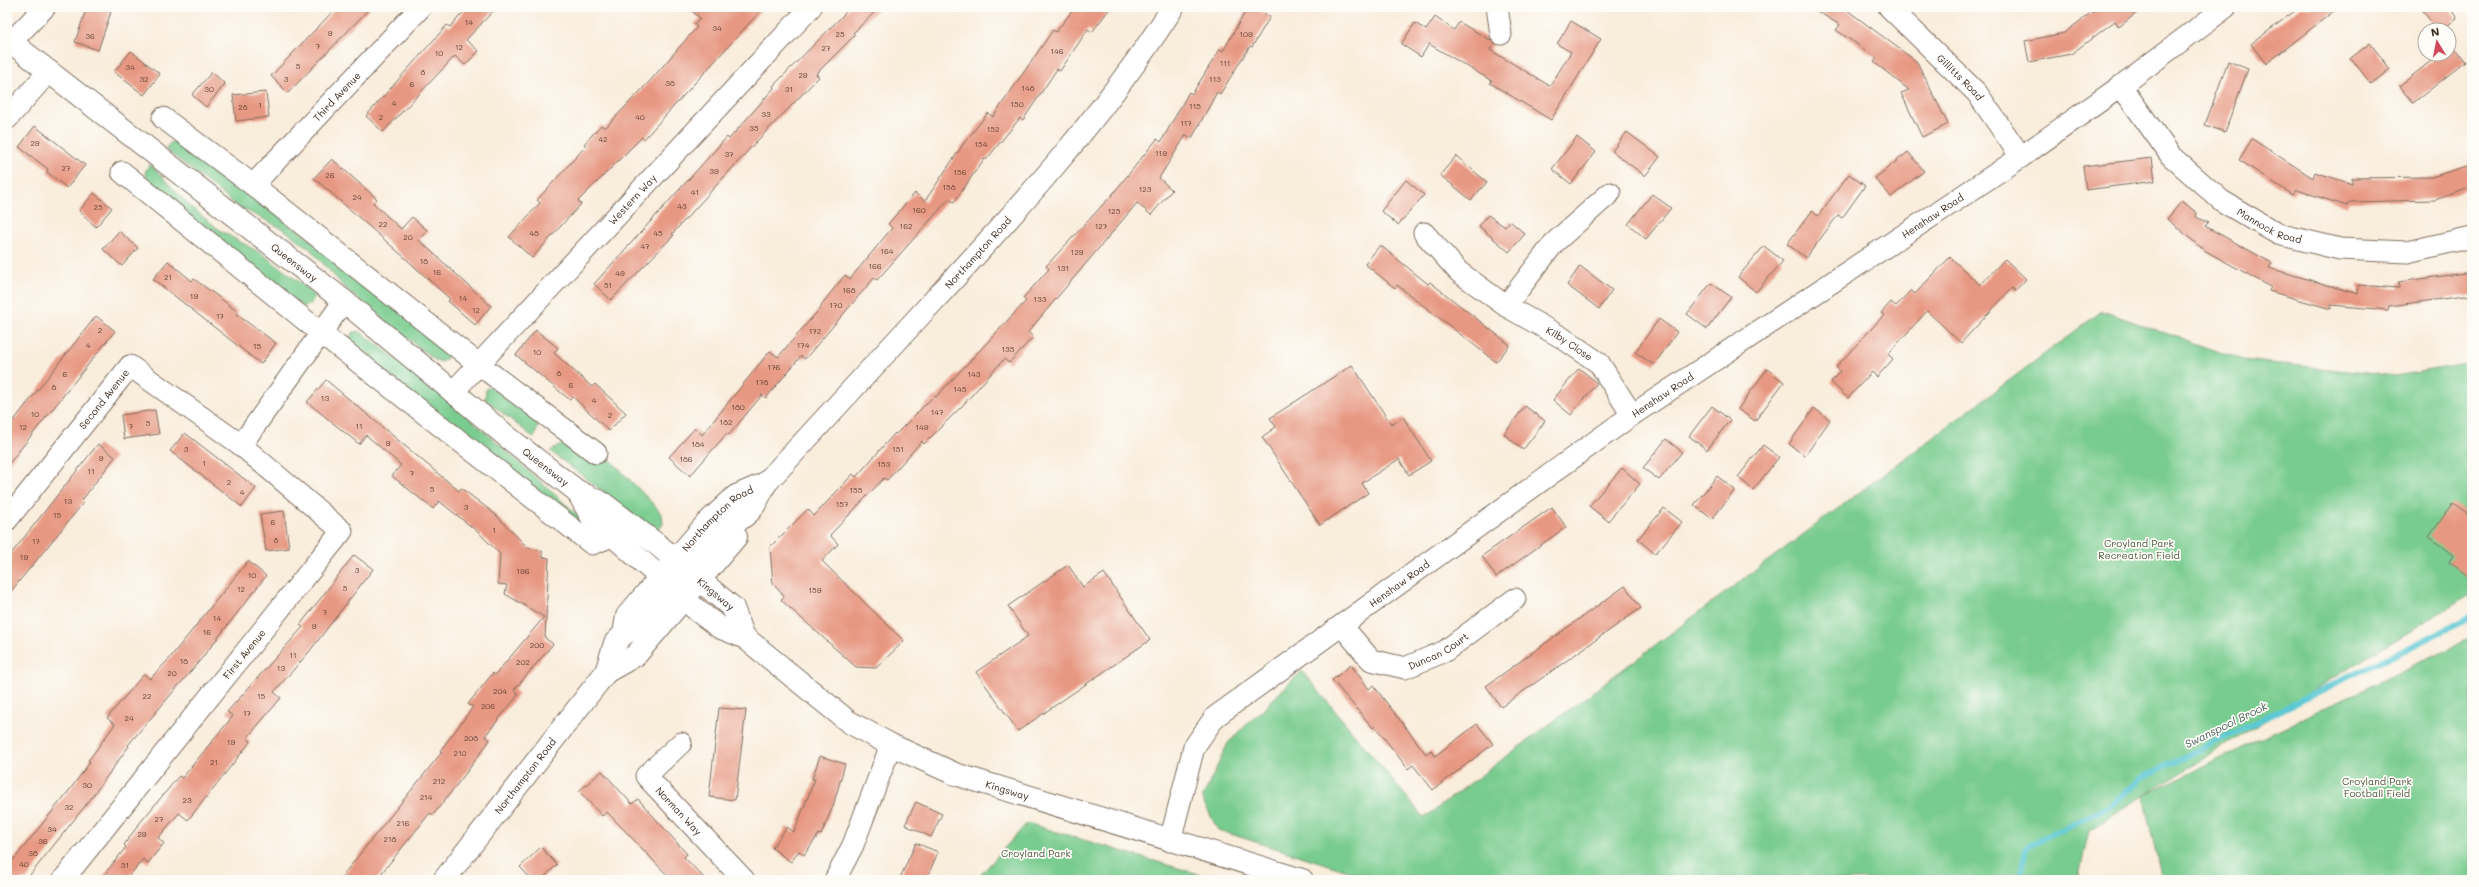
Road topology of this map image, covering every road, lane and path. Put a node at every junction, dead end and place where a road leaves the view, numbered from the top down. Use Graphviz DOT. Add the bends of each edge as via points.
graph roads {
  1 [pos="45,7"];
  2 [pos="421,7"];
  3 [pos="811,7"];
  4 [pos="1173,7"];
  5 [pos="1497,7"];
  6 [pos="1889,7"];
  7 [pos="2226,7"];
  8 [pos="1501,34"];
  9 [pos="9,41"];
  10 [pos="48,71"];
  11 [pos="2121,86"];
  12 [pos="162,118"];
  13 [pos="7,119"];
  14 [pos="2021,157"];
  15 [pos="122,172"];
  16 [pos="253,186"];
  17 [pos="1610,193"];
  18 [pos="1424,233"];
  19 [pos="2472,237"];
  20 [pos="344,301"];
  21 [pos="1506,306"];
  22 [pos="321,333"];
  23 [pos="477,364"];
  24 [pos="453,392"];
  25 [pos="1632,415"];
  26 [pos="241,445"];
  27 [pos="596,453"];
  28 [pos="766,483"];
  29 [pos="577,491"];
  30 [pos="7,520"];
  31 [pos="612,536"];
  32 [pos="687,569"];
  33 [pos="672,589"];
  34 [pos="1515,599"];
  35 [pos="1342,626"];
  36 [pos="744,637"];
  37 [pos="606,672"];
  38 [pos="681,743"];
  39 [pos="891,745"];
  40 [pos="1170,841"];
  41 [pos="63,880"];
  42 [pos="444,880"];
  43 [pos="744,880"];
  44 [pos="835,880"];
  45 [pos="1302,880"];
  1 -- 9 [label="street"];
  2 -- 16 [label="street, Third Avenue"];
  3 -- 23 [label="street, Western Way"];
  4 -- 28 [label="street, Northampton Road" via="1061,158 983,247"];
  5 -- 8 [label="street"];
  6 -- 14 [label="street, Gillitts Road" via="1977,93"];
  7 -- 11 [label="street, Henshaw Road"];
  9 -- 10 [label="street, Queensway"];
  10 -- 13 [label="street"];
  10 -- 20 [label="street, Queensway"];
  11 -- 14 [label="street, Henshaw Road"];
  11 -- 19 [label="street, Mannock Road" via="2172,156 2222,201 2278,234 2340,249 2407,252"];
  12 -- 16 [label="street"];
  14 -- 25 [label="street, Henshaw Road"];
  15 -- 22 [label="street"];
  16 -- 23 [label="street"];
  17 -- 21 [label="street" via="1554,243"];
  18 -- 21 [label="street, Kilby Close" via="1459,272"];
  20 -- 22 [label="street"];
  20 -- 24 [label="street, Queensway"];
  21 -- 25 [label="street, Kilby Close" via="1561,337 1599,363"];
  22 -- 26 [label="street"];
  22 -- 31 [label="street" via="592,544"];
  23 -- 24 [label="street, Western Way"];
  23 -- 27 [label="street"];
  24 -- 29 [label="street, Queensway"];
  25 -- 35 [label="street, Henshaw Road"];
  26 -- 30 [label="street, Second Avenue" via="130,366"];
  26 -- 41 [label="street, First Avenue" via="342,531"];
  28 -- 32 [label="street, Northampton Road" via="736,496"];
  28 -- 32 [label="street, Northampton Road" via="751,509 741,520 736,539"];
  29 -- 31 [label="street, Queensway" via="591,516"];
  29 -- 32 [label="street, Queensway" via="604,504"];
  31 -- 33 [label="street, Queensway"];
  32 -- 33 [label="street, Northampton Road"];
  32 -- 33 [label="street, Northampton Road"];
  32 -- 36 [label="street, Kingsway" via="733,608"];
  33 -- 36 [label="street, Kingsway" via="719,627"];
  33 -- 37 [label="street, Northampton Road" via="636,655"];
  33 -- 37 [label="street, Northampton Road" via="627,616 624,634 615,643"];
  34 -- 35 [label="street, Duncan Court" via="1445,651 1405,668 1371,660"];
  35 -- 40 [label="street, Henshaw Road" via="1216,717 1194,747"];
  36 -- 39 [label="street, Kingsway" via="849,722"];
  37 -- 42 [label="street, Northampton Road"];
  38 -- 43 [label="street, Norman Way" via="646,776"];
  39 -- 40 [label="street, Kingsway" via="955,774"];
  39 -- 44 [label="street" via="854,845"];
  40 -- 45 [label="street, Kingsway"];
}
